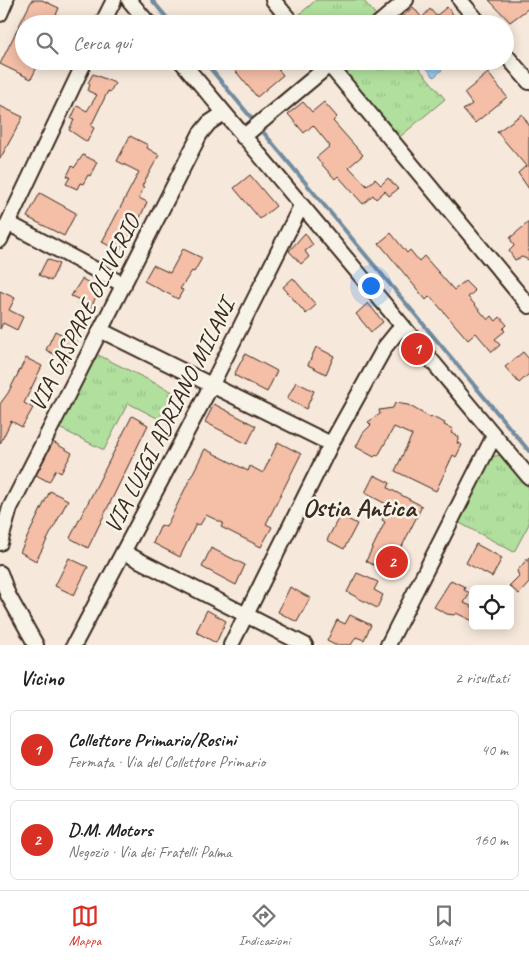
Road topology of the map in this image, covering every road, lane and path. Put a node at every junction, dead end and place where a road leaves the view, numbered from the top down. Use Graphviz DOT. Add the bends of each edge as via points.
graph roads {
  1 [pos="6,0"];
  2 [pos="114,0"];
  3 [pos="129,0"];
  4 [pos="273,0"];
  5 [pos="406,0"];
  6 [pos="460,0"];
  7 [pos="0,14"];
  8 [pos="106,15"];
  9 [pos="142,15"];
  10 [pos="286,15"];
  11 [pos="388,15"];
  12 [pos="472,15"];
  13 [pos="514,64"];
  14 [pos="81,70"];
  15 [pos="188,70"];
  16 [pos="322,70"];
  17 [pos="336,70"];
  18 [pos="529,82"];
  19 [pos="224,113"];
  20 [pos="243,137"];
  21 [pos="301,206"];
  22 [pos="8,224"];
  23 [pos="0,240"];
  24 [pos="124,285"];
  25 [pos="529,306"];
  26 [pos="402,326"];
  27 [pos="100,330"];
  28 [pos="212,384"];
  29 [pos="494,436"];
  30 [pos="331,444"];
  31 [pos="529,477"];
  32 [pos="3,515"];
  33 [pos="0,544"];
  34 [pos="123,552"];
  35 [pos="0,573"];
  36 [pos="246,615"];
  37 [pos="36,645"];
  38 [pos="74,645"];
  39 [pos="231,645"];
  40 [pos="305,645"];
  41 [pos="388,645"];
  1 -- 7 [label="street"];
  2 -- 8 [label="street"];
  3 -- 9 [label="street"];
  4 -- 10 [label="street"];
  5 -- 11 [label="street"];
  6 -- 12 [label="street"];
  13 -- 18 [label="street"];
  14 -- 22 [label="street"];
  15 -- 19 [label="street"];
  16 -- 20 [label="street"];
  17 -- 25 [label="street"];
  19 -- 20 [label="street"];
  19 -- 24 [label="street, VIA GASPARE OLIVERIO" via="200,134"];
  20 -- 21 [label="street"];
  21 -- 26 [label="street"];
  21 -- 28 [label="street, VIA LUIGI ADRIANO MILANI"];
  22 -- 23 [label="street"];
  22 -- 24 [label="street"];
  24 -- 27 [label="street, VIA GASPARE OLIVERIO"];
  26 -- 29 [label="street"];
  26 -- 30 [label="street" via="385,347"];
  27 -- 28 [label="street"];
  27 -- 32 [label="street, VIA GASPARE OLIVERIO"];
  28 -- 30 [label="street"];
  28 -- 34 [label="street, VIA LUIGI ADRIANO MILANI"];
  29 -- 31 [label="street"];
  29 -- 41 [label="street"];
  30 -- 36 [label="street"];
  32 -- 33 [label="street, VIA GASPARE OLIVERIO"];
  34 -- 36 [label="street"];
  34 -- 38 [label="street, VIA LUIGI ADRIANO MILANI"];
  35 -- 37 [label="street" via="8,595"];
  36 -- 39 [label="street"];
  36 -- 40 [label="street"];
}
